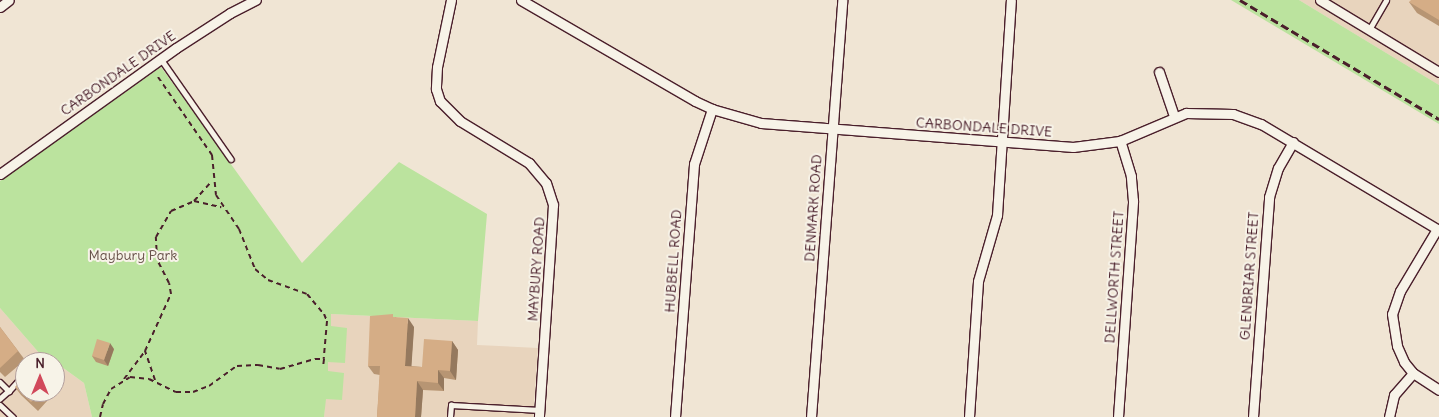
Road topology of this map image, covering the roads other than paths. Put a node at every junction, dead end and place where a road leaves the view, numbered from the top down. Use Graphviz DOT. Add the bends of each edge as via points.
graph roads {
  1 [pos="9,0"];
  2 [pos="451,0"];
  3 [pos="522,0"];
  4 [pos="842,0"];
  5 [pos="1011,0"];
  6 [pos="1320,0"];
  7 [pos="1386,0"];
  8 [pos="250,1"];
  9 [pos="0,7"];
  10 [pos="1369,30"];
  11 [pos="161,59"];
  12 [pos="1159,72"];
  13 [pos="1439,72"];
  14 [pos="712,109"];
  15 [pos="1174,116"];
  16 [pos="833,129"];
  17 [pos="1120,141"];
  18 [pos="1001,142"];
  19 [pos="1293,142"];
  20 [pos="231,159"];
  21 [pos="0,174"];
  22 [pos="1438,229"];
  23 [pos="1413,373"];
  24 [pos="0,382"];
  25 [pos="15,384"];
  26 [pos="1439,390"];
  27 [pos="9,391"];
  28 [pos="0,399"];
  29 [pos="0,405"];
  30 [pos="540,413"];
  31 [pos="13,417"];
  32 [pos="450,417"];
  33 [pos="675,417"];
  34 [pos="811,417"];
  35 [pos="969,417"];
  36 [pos="1118,417"];
  37 [pos="1253,417"];
  38 [pos="1389,417"];
  1 -- 9 [label="street"];
  2 -- 30 [label="street, MAYBURY ROAD" via="437,67 436,88 440,101 460,122 529,163 546,183 553,205 555,219"];
  3 -- 14 [label="street, CARBONDALE DRIVE"];
  4 -- 16 [label="street, DENMARK ROAD"];
  5 -- 18 [label="street"];
  6 -- 10 [label="street"];
  7 -- 10 [label="lane"];
  8 -- 11 [label="street, CARBONDALE DRIVE"];
  10 -- 13 [label="street"];
  11 -- 20 [label="lane"];
  11 -- 21 [label="street, CARBONDALE DRIVE"];
  12 -- 15 [label="street"];
  14 -- 16 [label="street, CARBONDALE DRIVE" via="761,123"];
  14 -- 33 [label="street, HUBBELL ROAD" via="694,164"];
  15 -- 17 [label="street, CARBONDALE DRIVE"];
  15 -- 19 [label="street, CARBONDALE DRIVE" via="1198,112 1233,114 1261,124"];
  16 -- 18 [label="street, CARBONDALE DRIVE"];
  16 -- 34 [label="street, DENMARK ROAD"];
  17 -- 18 [label="street, CARBONDALE DRIVE" via="1073,147"];
  17 -- 36 [label="street, DELLWORTH STREET" via="1131,176 1133,201"];
  18 -- 35 [label="street" via="997,215 978,281"];
  19 -- 22 [label="street, CARBONDALE DRIVE"];
  19 -- 37 [label="street, GLENBRIAR STREET" via="1278,168 1269,197"];
  22 -- 23 [label="street" via="1400,291 1392,314 1397,346"];
  23 -- 26 [label="street"];
  23 -- 38 [label="street" via="1394,395"];
  24 -- 27 [label="lane"];
  25 -- 27 [label="lane"];
  27 -- 28 [label="lane"];
  29 -- 31 [label="lane"];
  30 -- 32 [label="lane" via="451,405"];
}
